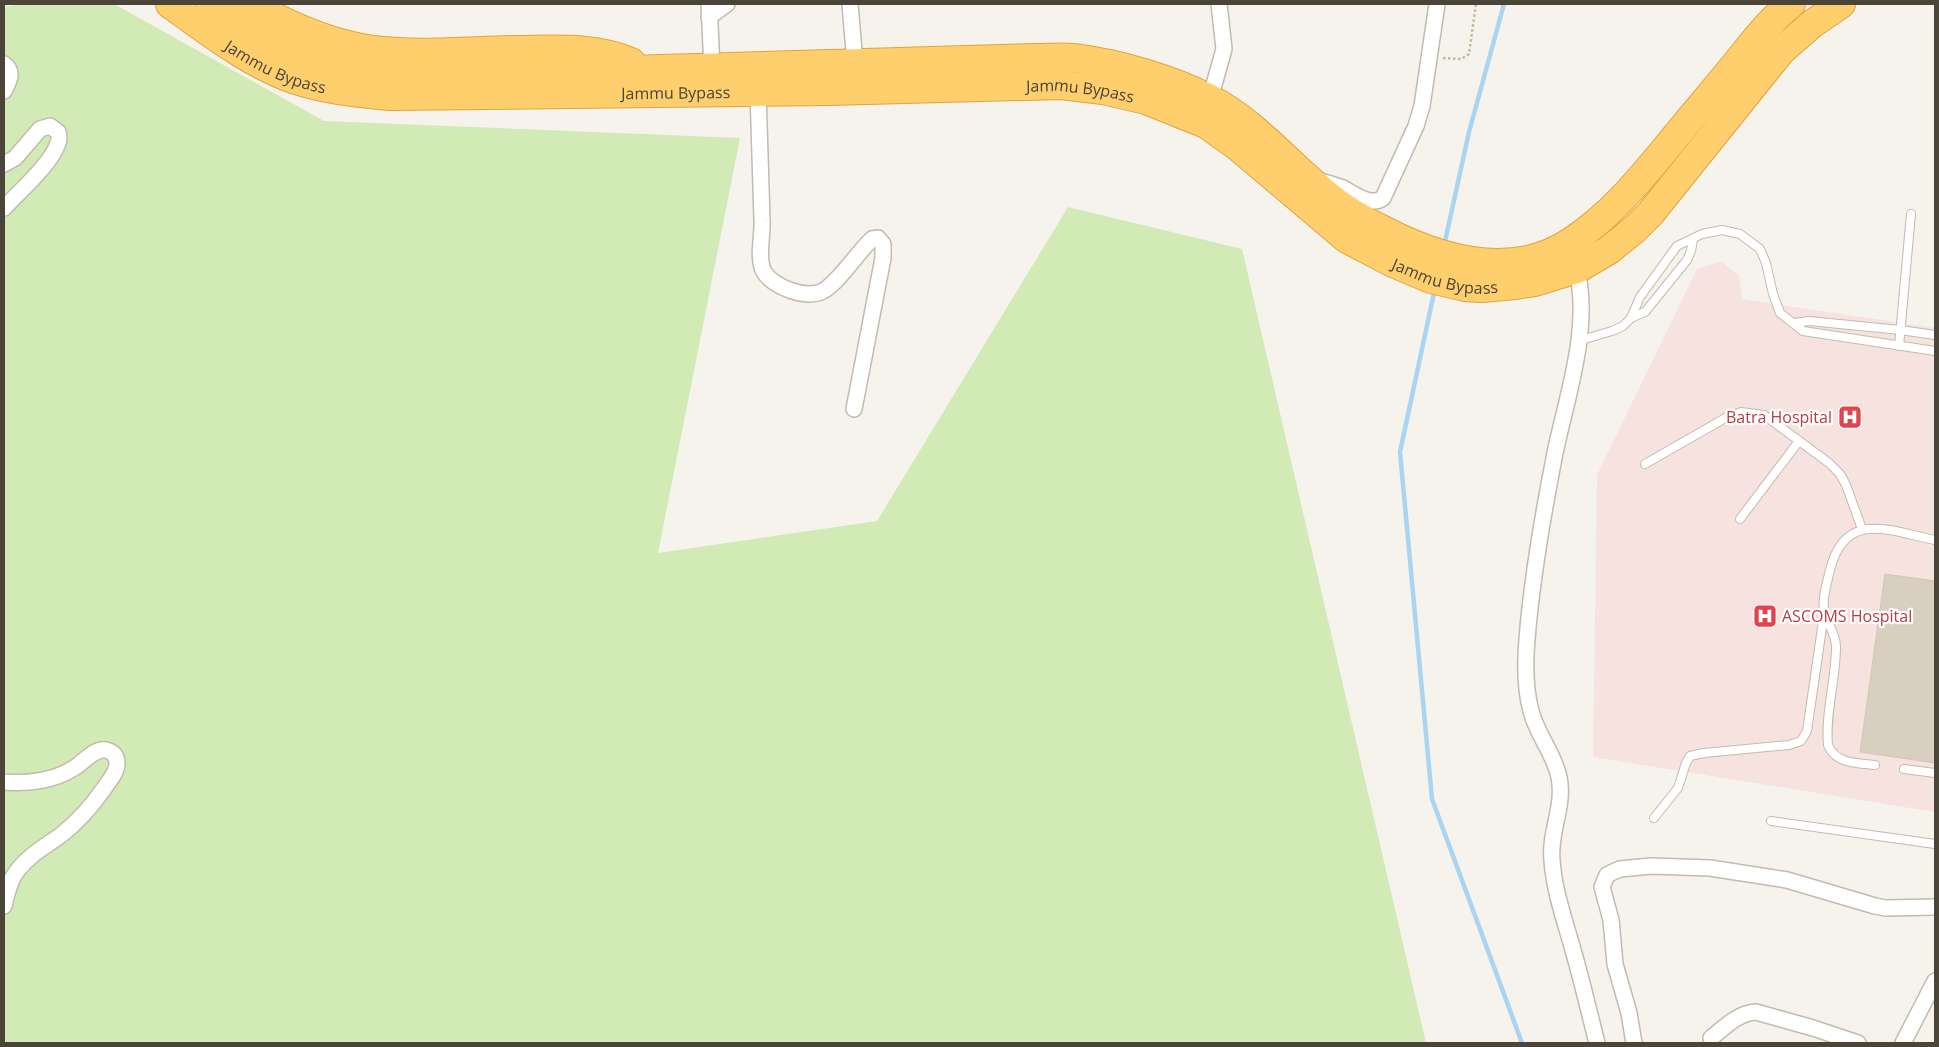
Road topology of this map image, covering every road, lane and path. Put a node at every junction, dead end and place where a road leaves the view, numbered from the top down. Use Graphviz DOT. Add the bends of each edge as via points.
graph roads {
  1 [pos="170,4"];
  2 [pos="211,4"];
  3 [pos="727,4"];
  4 [pos="850,4"];
  5 [pos="1219,4"];
  6 [pos="1437,4"];
  7 [pos="1476,4"];
  8 [pos="1790,4"];
  9 [pos="1842,4"];
  10 [pos="257,5"];
  11 [pos="709,10"];
  12 [pos="1430,57"];
  13 [pos="855,63"];
  14 [pos="4,64"];
  15 [pos="712,68"];
  16 [pos="649,69"];
  17 [pos="4,91"];
  18 [pos="758,92"];
  19 [pos="1210,99"];
  20 [pos="4,164"];
  21 [pos="1311,180"];
  22 [pos="4,208"];
  23 [pos="1911,214"];
  24 [pos="1693,239"];
  25 [pos="1569,243"];
  26 [pos="1396,251"];
  27 [pos="1577,270"];
  28 [pos="1631,318"];
  29 [pos="1794,323"];
  30 [pos="1900,330"];
  31 [pos="1935,335"];
  32 [pos="1578,341"];
  33 [pos="1899,346"];
  34 [pos="1935,351"];
  35 [pos="854,409"];
  36 [pos="1800,441"];
  37 [pos="1645,464"];
  38 [pos="1740,519"];
  39 [pos="1862,529"];
  40 [pos="1935,540"];
  41 [pos="1824,612"];
  42 [pos="1875,765"];
  43 [pos="1904,769"];
  44 [pos="1935,773"];
  45 [pos="4,782"];
  46 [pos="1654,818"];
  47 [pos="1771,821"];
  48 [pos="1935,844"];
  49 [pos="4,906"];
  50 [pos="1935,907"];
  51 [pos="1935,981"];
  52 [pos="1711,1038"];
  53 [pos="1597,1043"];
  54 [pos="1634,1043"];
  55 [pos="1858,1043"];
  56 [pos="1903,1043"];
  1 -- 18 [label="highway, Jammu Bypass" via="216,38 263,64 295,80 343,92 390,96"];
  2 -- 16 [label="highway, Jammu Bypass" via="270,42 302,57 374,74 426,76"];
  3 -- 11 [label="street"];
  4 -- 13 [label="street"];
  5 -- 19 [label="street" via="1224,50"];
  6 -- 12 [label="street"];
  7 -- 12 [label="path" via="1467,56 1458,59"];
  8 -- 25 [label="highway, Jammu Bypass" via="1764,30 1617,205"];
  9 -- 27 [label="highway, Jammu Bypass" via="1781,51 1640,224 1609,250"];
  10 -- 16 [label="highway" via="304,31 366,49 570,49 619,56"];
  11 -- 15 [label="street"];
  12 -- 21 [label="street" via="1416,126 1383,198 1371,201 1330,183"];
  13 -- 15 [label="highway, Jammu Bypass"];
  13 -- 19 [label="highway, Jammu Bypass" via="1072,58 1110,64"];
  14 -- 17 [label="street" via="11,76"];
  15 -- 16 [label="highway, Jammu Bypass"];
  18 -- 26 [label="highway, Jammu Bypass" via="1060,85 1146,100 1206,124 1237,146 1347,239"];
  18 -- 35 [label="street" via="761,258 766,275 779,286 813,295 827,289 872,240 878,238 883,244"];
  19 -- 21 [label="highway, Jammu Bypass" via="1231,112"];
  20 -- 22 [label="street" via="15,158 40,129 50,126 58,132 59,142 55,149"];
  21 -- 26 [label="highway, Jammu Bypass" via="1358,216"];
  23 -- 30 [label="lane"];
  24 -- 28 [label="lane" via="1677,246 1640,296"];
  24 -- 28 [label="lane" via="1687,260 1646,312"];
  24 -- 29 [label="lane" via="1722,230 1740,234 1754,243 1763,255 1780,314"];
  25 -- 26 [label="highway, Jammu Bypass" via="1544,255 1498,264"];
  25 -- 27 [label="street"];
  26 -- 27 [label="highway, Jammu Bypass" via="1431,279 1465,287 1515,285"];
  27 -- 32 [label="street" via="1580,298"];
  28 -- 32 [label="lane" via="1612,331"];
  29 -- 30 [label="lane" via="1809,321"];
  29 -- 33 [label="lane" via="1803,332 1812,334"];
  30 -- 31 [label="lane"];
  30 -- 33 [label="lane"];
  32 -- 53 [label="street" via="1536,564 1527,641 1527,687 1531,712 1560,779 1551,859"];
  33 -- 34 [label="lane"];
  36 -- 37 [label="lane" via="1764,415 1741,412"];
  36 -- 38 [label="lane"];
  36 -- 39 [label="lane" via="1840,474"];
  39 -- 40 [label="lane" via="1882,529"];
  39 -- 41 [label="lane" via="1846,537 1832,561"];
  41 -- 42 [label="lane" via="1836,638 1828,745 1834,756 1840,759"];
  41 -- 46 [label="lane" via="1804,738 1790,745 1690,756 1678,788"];
  43 -- 44 [label="lane"];
  45 -- 49 [label="street" via="31,783 55,776 104,750 112,752 116,758 117,767 90,809 16,872"];
  47 -- 48 [label="lane"];
  50 -- 54 [label="street" via="1886,908 1787,880 1710,868 1652,866 1613,872 1602,887 1611,920 1616,970"];
  51 -- 56 [label="street"];
  52 -- 55 [label="street" via="1740,1016 1756,1012"];
}
